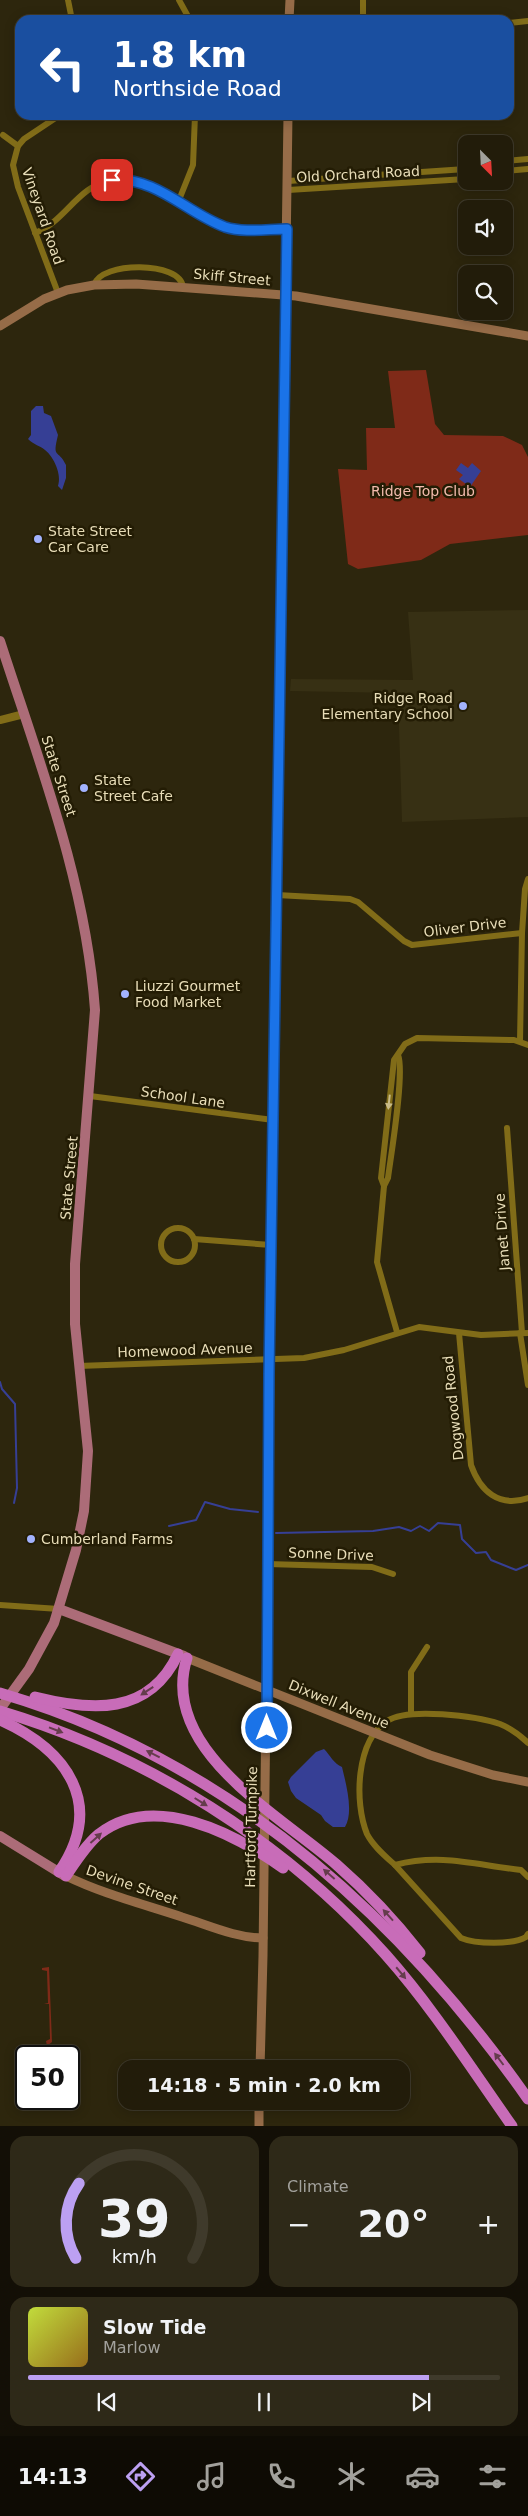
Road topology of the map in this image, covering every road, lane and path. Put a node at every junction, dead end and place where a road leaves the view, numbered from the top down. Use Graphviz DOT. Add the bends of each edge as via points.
graph roads {
  1 [pos="68,0"];
  2 [pos="178,0"];
  3 [pos="290,0"];
  4 [pos="363,0"];
  5 [pos="71,15"];
  6 [pos="187,15"];
  7 [pos="290,15"];
  8 [pos="363,15"];
  9 [pos="528,21"];
  10 [pos="514,22"];
  11 [pos="52,120"];
  12 [pos="195,120"];
  13 [pos="288,120"];
  14 [pos="4,135"];
  15 [pos="18,146"];
  16 [pos="528,159"];
  17 [pos="513,160"];
  18 [pos="528,169"];
  19 [pos="458,170"];
  20 [pos="513,170"];
  21 [pos="428,172"];
  22 [pos="458,180"];
  23 [pos="430,182"];
  24 [pos="288,186"];
  25 [pos="179,200"];
  26 [pos="287,229"];
  27 [pos="35,233"];
  28 [pos="94,285"];
  29 [pos="183,287"];
  30 [pos="58,293"];
  31 [pos="285,295"];
  32 [pos="0,326"];
  33 [pos="528,336"];
  34 [pos="0,641"];
  35 [pos="24,714"];
  36 [pos="0,720"];
  37 [pos="528,879"];
  38 [pos="277,896"];
  39 [pos="522,932"];
  40 [pos="520,1041"];
  41 [pos="528,1046"];
  42 [pos="90,1096"];
  43 [pos="273,1120"];
  44 [pos="507,1128"];
  45 [pos="194,1239"];
  46 [pos="271,1245"];
  47 [pos="397,1332"];
  48 [pos="459,1333"];
  49 [pos="523,1333"];
  50 [pos="270,1360"];
  51 [pos="78,1366"];
  52 [pos="528,1385"];
  53 [pos="528,1498"];
  54 [pos="267,1564"];
  55 [pos="393,1574"];
  56 [pos="0,1604"];
  57 [pos="59,1609"];
  58 [pos="427,1647"];
  59 [pos="183,1656"];
  60 [pos="1,1690"];
  61 [pos="266,1690"];
  62 [pos="23,1697"];
  63 [pos="411,1714"];
  64 [pos="3,1715"];
  65 [pos="374,1732"];
  66 [pos="528,1743"];
  67 [pos="528,1782"];
  68 [pos="0,1836"];
  69 [pos="254,1843"];
  70 [pos="395,1865"];
  71 [pos="63,1874"];
  72 [pos="528,1877"];
  73 [pos="528,1934"];
  74 [pos="263,1938"];
  75 [pos="437,1983"];
  76 [pos="260,2060"];
  77 [pos="528,2099"];
  78 [pos="259,2110"];
  79 [pos="259,2126"];
  80 [pos="512,2126"];
  1 -- 5 [label="street"];
  2 -- 6 [label="street"];
  3 -- 7 [label="main road"];
  4 -- 8 [label="street"];
  9 -- 10 [label="street"];
  11 -- 15 [label="street"];
  12 -- 25 [label="street" via="193,165"];
  13 -- 24 [label="main road, Hartford Turnpike"];
  14 -- 15 [label="street"];
  15 -- 27 [label="street, Vineyard Road" via="13,170"];
  16 -- 17 [label="street"];
  18 -- 20 [label="street"];
  19 -- 21 [label="street, Old Orchard Road"];
  21 -- 23 [label="street, Old Orchard Road"];
  21 -- 24 [label="street, Old Orchard Road"];
  22 -- 23 [label="street, Old Orchard Road"];
  23 -- 24 [label="street, Old Orchard Road"];
  24 -- 26 [label="main road, Hartford Turnpike"];
  25 -- 26 [label="street" via="226,227"];
  25 -- 27 [label="street" via="146,184 112,180 86,191 48,227"];
  26 -- 31 [label="main road, Hartford Turnpike"];
  27 -- 30 [label="street, Vineyard Road"];
  28 -- 29 [label="main road, Skiff Street"];
  28 -- 29 [label="street" via="98,276 107,272 144,268 168,272 181,280"];
  28 -- 30 [label="main road, Skiff Street"];
  29 -- 31 [label="main road, Skiff Street"];
  30 -- 32 [label="main road, Skiff Street"];
  31 -- 33 [label="main road, Skiff Street"];
  31 -- 38 [label="main road, Hartford Turnpike"];
  34 -- 35 [label="main road, State Street"];
  35 -- 36 [label="street"];
  35 -- 42 [label="main road, State Street" via="66,846 93,981 95,1010"];
  37 -- 39 [label="street" via="524,889"];
  38 -- 39 [label="street, Oliver Drive" via="350,899 412,945"];
  38 -- 43 [label="main road, Hartford Turnpike"];
  39 -- 40 [label="street"];
  40 -- 41 [label="street"];
  40 -- 47 [label="street" via="417,1038 404,1044 398,1055 401,1062 377,1262"];
  42 -- 43 [label="street, School Lane"];
  42 -- 51 [label="main road, State Street" via="75,1264 74,1319"];
  43 -- 46 [label="main road, Hartford Turnpike"];
  44 -- 49 [label="street, Janet Drive"];
  45 -- 45 [label="street" via="187,1230 172,1230 164,1237 164,1252 171,1260 182,1261 192,1255"];
  45 -- 46 [label="street"];
  46 -- 50 [label="main road, Hartford Turnpike"];
  47 -- 48 [label="street, Homewood Avenue" via="419,1327"];
  47 -- 50 [label="street, Homewood Avenue" via="326,1354"];
  48 -- 49 [label="street, Homewood Avenue"];
  48 -- 53 [label="street, Dogwood Road" via="471,1465 475,1476 488,1494 496,1498 514,1501"];
  49 -- 52 [label="street"];
  50 -- 51 [label="street, Homewood Avenue"];
  50 -- 54 [label="main road, Hartford Turnpike"];
  51 -- 57 [label="main road, State Street" via="87,1437 87,1491 80,1536"];
  54 -- 55 [label="street, Sonne Drive" via="372,1567"];
  54 -- 61 [label="main road, Hartford Turnpike"];
  56 -- 57 [label="street"];
  57 -- 59 [label="main road, Dixwell Avenue"];
  57 -- 64 [label="main road, State Street"];
  58 -- 63 [label="street" via="411,1672"];
  59 -- 61 [label="main road, Dixwell Avenue"];
  59 -- 62 [label="highway, one-way" via="155,1686 119,1704 81,1707"];
  75 -- 59 [label="highway, one-way" via="425,1960 373,1899 222,1770 195,1730 186,1707"];
  60 -- 62 [label="highway"];
  61 -- 65 [label="main road, Dixwell Avenue"];
  61 -- 74 [label="main road, Hartford Turnpike"];
  75 -- 62 [label="highway, one-way" via="358,1900 254,1815 198,1778 140,1747"];
  63 -- 65 [label="street" via="388,1720"];
  63 -- 66 [label="street" via="488,1721 509,1728"];
  64 -- 69 [label="highway, one-way" via="67,1734 140,1768 197,1799"];
  64 -- 71 [label="highway" via="52,1755 66,1772 77,1795 81,1812 79,1832"];
  65 -- 67 [label="main road, Dixwell Avenue" via="464,1767"];
  65 -- 70 [label="street" via="361,1767 363,1817 368,1835"];
  68 -- 71 [label="main road, Devine Street"];
  71 -- 69 [label="highway, one-way" via="98,1835 121,1822 141,1817 196,1823"];
  69 -- 80 [label="highway, one-way" via="332,1900 379,1948 409,1983"];
  70 -- 72 [label="street" via="451,1858 521,1870"];
  70 -- 73 [label="street" via="461,1938 475,1943 517,1941"];
  71 -- 74 [label="main road, Devine Street" via="210,1926 248,1938"];
  74 -- 76 [label="main road, Hartford Turnpike"];
  77 -- 75 [label="highway, one-way" via="482,2036"];
  78 -- 79 [label="main road"];
}
